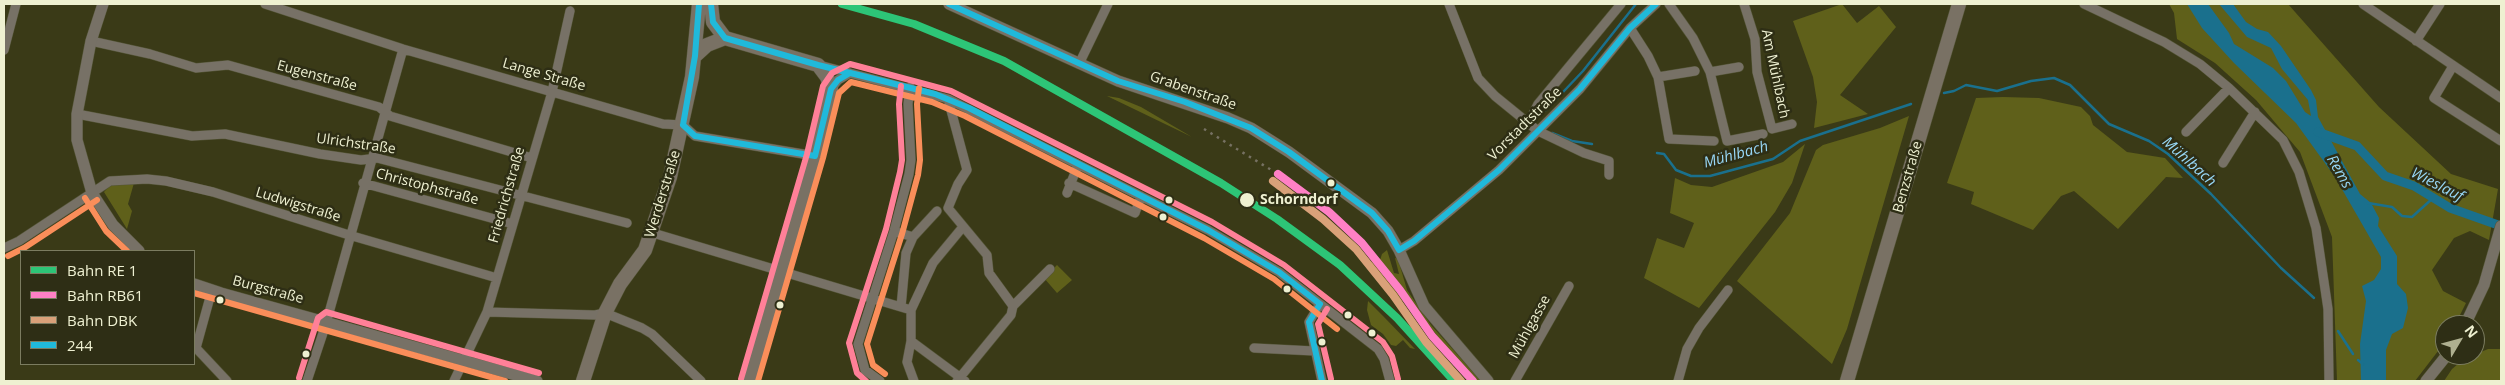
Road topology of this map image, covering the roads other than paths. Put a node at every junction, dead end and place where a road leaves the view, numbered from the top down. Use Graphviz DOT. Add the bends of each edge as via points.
graph roads {
  1 [pos="16,4"];
  2 [pos="103,4"];
  3 [pos="265,4"];
  4 [pos="699,4"];
  5 [pos="711,4"];
  6 [pos="949,4"];
  7 [pos="1108,4"];
  8 [pos="1450,4"];
  9 [pos="1620,4"];
  10 [pos="1656,4"];
  11 [pos="1669,4"];
  12 [pos="1744,4"];
  13 [pos="1960,4"];
  14 [pos="2084,4"];
  15 [pos="2362,4"];
  16 [pos="2440,4"];
  17 [pos="570,11"];
  18 [pos="1630,28"];
  19 [pos="725,38"];
  20 [pos="91,41"];
  21 [pos="2416,41"];
  22 [pos="403,49"];
  23 [pos="4,50"];
  24 [pos="695,56"];
  25 [pos="1079,64"];
  26 [pos="818,65"];
  27 [pos="2453,66"];
  28 [pos="1739,67"];
  29 [pos="1695,71"];
  30 [pos="1710,72"];
  31 [pos="850,73"];
  32 [pos="1658,77"];
  33 [pos="910,87"];
  34 [pos="2229,88"];
  35 [pos="831,89"];
  36 [pos="552,92"];
  37 [pos="2501,98"];
  38 [pos="948,99"];
  39 [pos="384,112"];
  40 [pos="2255,112"];
  41 [pos="77,114"];
  42 [pos="1528,124"];
  43 [pos="1792,124"];
  44 [pos="683,125"];
  45 [pos="1538,131"];
  46 [pos="2186,132"];
  47 [pos="1763,134"];
  48 [pos="1714,141"];
  49 [pos="2501,142"];
  50 [pos="815,156"];
  51 [pos="532,158"];
  52 [pos="370,160"];
  53 [pos="2223,163"];
  54 [pos="1078,166"];
  55 [pos="1609,174"];
  56 [pos="363,183"];
  57 [pos="1070,183"];
  58 [pos="92,193"];
  59 [pos="1066,193"];
  60 [pos="521,196"];
  61 [pos="1141,196"];
  62 [pos="937,211"];
  63 [pos="627,223"];
  64 [pos="513,224"];
  65 [pos="2501,226"];
  66 [pos="962,228"];
  67 [pos="894,231"];
  68 [pos="653,233"];
  69 [pos="349,235"];
  70 [pos="913,237"];
  71 [pos="4,248"];
  72 [pos="138,250"];
  73 [pos="1399,250"];
  74 [pos="1050,269"];
  75 [pos="781,270"];
  76 [pos="497,278"];
  77 [pos="195,284"];
  78 [pos="1569,286"];
  79 [pos="212,290"];
  80 [pos="1728,290"];
  81 [pos="873,298"];
  82 [pos="1320,304"];
  83 [pos="1013,306"];
  84 [pos="901,307"];
  85 [pos="911,310"];
  86 [pos="487,312"];
  87 [pos="605,313"];
  88 [pos="2470,315"];
  89 [pos="326,321"];
  90 [pos="911,341"];
  91 [pos="1254,348"];
  92 [pos="1856,350"];
  93 [pos="1314,351"];
  94 [pos="464,359"];
  95 [pos="2439,365"];
  96 [pos="961,380"];
  97 [pos="227,381"];
  98 [pos="307,381"];
  99 [pos="454,381"];
  100 [pos="537,381"];
  101 [pos="583,381"];
  102 [pos="701,381"];
  103 [pos="749,381"];
  104 [pos="880,381"];
  105 [pos="914,381"];
  106 [pos="1322,381"];
  107 [pos="1390,381"];
  108 [pos="1488,381"];
  109 [pos="1515,381"];
  110 [pos="1678,381"];
  111 [pos="1841,381"];
  112 [pos="1847,381"];
  113 [pos="2329,381"];
  114 [pos="2426,381"];
  1 -- 23 [label="street"];
  2 -- 20 [label="street"];
  3 -- 22 [label="street, Lange Straße"];
  4 -- 24 [label="main road, Werderstraße"];
  5 -- 19 [label="main road" via="713,22"];
  6 -- 25 [label="street, Grabenstraße"];
  7 -- 25 [label="street"];
  8 -- 42 [label="street" via="1478,78"];
  9 -- 42 [label="street, Vorstadtstraße" via="1538,104"];
  10 -- 18 [label="street, Vorstadtstraße"];
  11 -- 30 [label="street, Am Mühlbach"];
  12 -- 43 [label="street, Am Mühlbach" via="1755,39 1757,72 1772,129"];
  13 -- 92 [label="main road, Benzstraße"];
  14 -- 34 [label="street" via="2164,42 2200,64"];
  15 -- 21 [label="street"];
  16 -- 21 [label="street"];
  17 -- 36 [label="street, Friedrichstraße"];
  18 -- 32 [label="street"];
  18 -- 45 [label="street, Vorstadtstraße" via="1580,89"];
  19 -- 24 [label="main road" via="707,45"];
  19 -- 26 [label="main road"];
  20 -- 39 [label="street, Eugenstraße" via="196,68 228,65 379,107"];
  20 -- 41 [label="street"];
  21 -- 27 [label="street"];
  22 -- 36 [label="street, Lange Straße"];
  22 -- 39 [label="street"];
  24 -- 44 [label="main road, Werderstraße"];
  25 -- 73 [label="street, Grabenstraße" via="1251,128 1372,213"];
  26 -- 31 [label="street"];
  26 -- 35 [label="main road"];
  27 -- 37 [label="street"];
  27 -- 49 [label="street" via="2434,98"];
  28 -- 30 [label="street"];
  29 -- 32 [label="street"];
  30 -- 47 [label="street, Am Mühlbach" via="1727,141"];
  31 -- 33 [label="street"];
  31 -- 35 [label="street"];
  32 -- 48 [label="street" via="1669,139"];
  33 -- 38 [label="street"];
  33 -- 67 [label="street" via="911,160"];
  34 -- 40 [label="street"];
  34 -- 46 [label="street"];
  35 -- 50 [label="main road"];
  36 -- 44 [label="street, Lange Straße" via="662,124"];
  36 -- 51 [label="street, Friedrichstraße"];
  38 -- 54 [label="street"];
  38 -- 66 [label="street" via="967,170 948,208"];
  39 -- 51 [label="street, Eugenstraße"];
  39 -- 52 [label="street"];
  40 -- 53 [label="street"];
  40 -- 113 [label="street" via="2283,140 2299,172 2316,228 2328,309"];
  41 -- 52 [label="street, Ulrichstraße" via="192,136 225,134 320,154"];
  41 -- 58 [label="street" via="77,140"];
  42 -- 45 [label="street"];
  44 -- 50 [label="street, Lange Straße" via="694,136"];
  44 -- 68 [label="main road, Werderstraße"];
  45 -- 55 [label="street" via="1610,161"];
  45 -- 73 [label="street, Vorstadtstraße" via="1499,170"];
  50 -- 75 [label="main road"];
  51 -- 60 [label="street, Friedrichstraße"];
  52 -- 56 [label="street"];
  52 -- 60 [label="street, Ulrichstraße" via="377,158"];
  54 -- 57 [label="street"];
  54 -- 61 [label="street"];
  56 -- 64 [label="street, Christophstraße"];
  56 -- 69 [label="street"];
  57 -- 59 [label="street"];
  57 -- 61 [label="street" via="1135,213"];
  58 -- 69 [label="street, Ludwigstraße" via="110,181 166,181 213,192"];
  58 -- 71 [label="street, Ludwigstraße"];
  58 -- 72 [label="street" via="113,224"];
  60 -- 63 [label="street, Ulrichstraße"];
  60 -- 64 [label="street, Friedrichstraße"];
  61 -- 82 [label="street" via="1208,230 1286,278"];
  62 -- 70 [label="street"];
  64 -- 76 [label="street, Friedrichstraße"];
  65 -- 88 [label="street" via="2484,285"];
  66 -- 83 [label="street" via="987,255 989,273"];
  66 -- 85 [label="street" via="933,263"];
  67 -- 70 [label="street"];
  67 -- 81 [label="street"];
  68 -- 75 [label="street"];
  68 -- 87 [label="main road, Werderstraße" via="646,250 620,284"];
  69 -- 76 [label="street, Ludwigstraße"];
  69 -- 89 [label="street"];
  70 -- 84 [label="street" via="906,254"];
  73 -- 108 [label="street, Grabenstraße" via="1424,306"];
  74 -- 83 [label="street"];
  75 -- 81 [label="street"];
  75 -- 103 [label="main road"];
  76 -- 86 [label="street, Friedrichstraße"];
  77 -- 79 [label="street, Burgstraße"];
  78 -- 109 [label="street, Mühlgasse"];
  79 -- 89 [label="street, Burgstraße"];
  79 -- 97 [label="street" via="196,348"];
  80 -- 110 [label="street" via="1687,349"];
  81 -- 84 [label="street"];
  81 -- 104 [label="street" via="858,344 865,370"];
  82 -- 93 [label="street" via="1309,322"];
  82 -- 107 [label="street" via="1382,353"];
  83 -- 96 [label="street" via="1011,315"];
  84 -- 85 [label="street"];
  85 -- 90 [label="street"];
  86 -- 87 [label="street"];
  86 -- 94 [label="street, Friedrichstraße"];
  87 -- 101 [label="main road, Werderstraße"];
  87 -- 102 [label="street" via="652,334"];
  89 -- 94 [label="street, Burgstraße"];
  89 -- 98 [label="street"];
  90 -- 96 [label="street"];
  90 -- 105 [label="street" via="907,362"];
  91 -- 93 [label="street"];
  92 -- 111 [label="main road, Benzstraße"];
  92 -- 112 [label="main road, Benzstraße"];
  93 -- 106 [label="street"];
  94 -- 99 [label="street, Friedrichstraße"];
  94 -- 100 [label="street, Burgstraße"];
  95 -- 114 [label="street"];
}
